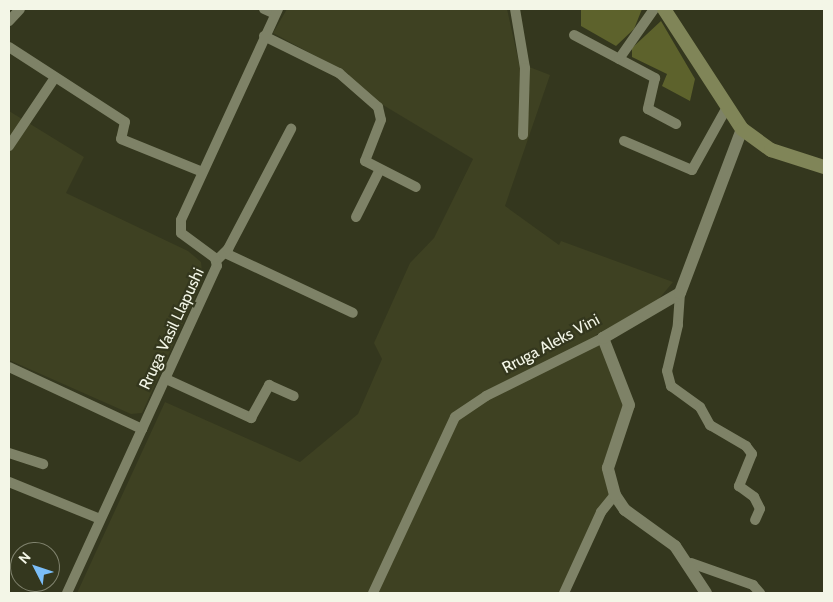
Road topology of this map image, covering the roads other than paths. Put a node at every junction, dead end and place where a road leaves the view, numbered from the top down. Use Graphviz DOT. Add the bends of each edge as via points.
graph roads {
  1 [pos="20,9"];
  2 [pos="264,9"];
  3 [pos="654,9"];
  4 [pos="664,9"];
  5 [pos="516,10"];
  6 [pos="277,12"];
  7 [pos="9,21"];
  8 [pos="574,35"];
  9 [pos="264,36"];
  10 [pos="9,47"];
  11 [pos="619,59"];
  12 [pos="54,79"];
  13 [pos="727,108"];
  14 [pos="676,124"];
  15 [pos="291,129"];
  16 [pos="742,129"];
  17 [pos="523,134"];
  18 [pos="624,141"];
  19 [pos="9,146"];
  20 [pos="824,167"];
  21 [pos="200,171"];
  22 [pos="378,171"];
  23 [pos="416,187"];
  24 [pos="356,217"];
  25 [pos="221,257"];
  26 [pos="680,293"];
  27 [pos="353,313"];
  28 [pos="603,338"];
  29 [pos="9,367"];
  30 [pos="166,379"];
  31 [pos="294,396"];
  32 [pos="142,429"];
  33 [pos="9,453"];
  34 [pos="43,464"];
  35 [pos="9,482"];
  36 [pos="615,496"];
  37 [pos="100,519"];
  38 [pos="754,520"];
  39 [pos="691,563"];
  40 [pos="67,593"];
  41 [pos="373,593"];
  42 [pos="564,593"];
  43 [pos="706,593"];
  44 [pos="760,593"];
  1 -- 7 [label="street"];
  2 -- 6 [label="street"];
  3 -- 11 [label="street"];
  4 -- 13 [label="main road"];
  5 -- 17 [label="street" via="525,68"];
  6 -- 9 [label="street, Rruga Vasil Llapushi"];
  8 -- 11 [label="street"];
  9 -- 21 [label="street, Rruga Vasil Llapushi"];
  9 -- 22 [label="street" via="339,74 378,107 381,120 365,161"];
  10 -- 12 [label="street"];
  11 -- 14 [label="street" via="655,78 648,109"];
  12 -- 19 [label="street"];
  12 -- 21 [label="street" via="126,122 121,139"];
  13 -- 16 [label="main road"];
  13 -- 18 [label="street" via="692,170"];
  15 -- 25 [label="street"];
  16 -- 20 [label="main road" via="770,150"];
  16 -- 26 [label="street"];
  21 -- 25 [label="street, Rruga Vasil Llapushi" via="179,227 186,239"];
  22 -- 23 [label="street"];
  22 -- 24 [label="street"];
  25 -- 27 [label="street"];
  25 -- 30 [label="street, Rruga Vasil Llapushi"];
  26 -- 28 [label="street, Rruga Aleks Vini"];
  26 -- 38 [label="street" via="678,325 666,371 671,386 700,407 710,425 746,446 752,454 739,486 760,509"];
  28 -- 36 [label="street" via="629,405 608,468"];
  28 -- 41 [label="street, Rruga Aleks Vini" via="486,396 455,417"];
  29 -- 32 [label="street"];
  30 -- 31 [label="street" via="251,418 269,385"];
  30 -- 32 [label="street, Rruga Vasil Llapushi"];
  32 -- 37 [label="street, Rruga Vasil Llapushi"];
  33 -- 34 [label="street"];
  35 -- 37 [label="street"];
  36 -- 39 [label="street" via="625,510 661,533"];
  36 -- 42 [label="street" via="601,512"];
  37 -- 40 [label="street, Rruga Vasil Llapushi"];
  39 -- 43 [label="street"];
  39 -- 44 [label="street" via="753,584"];
}
